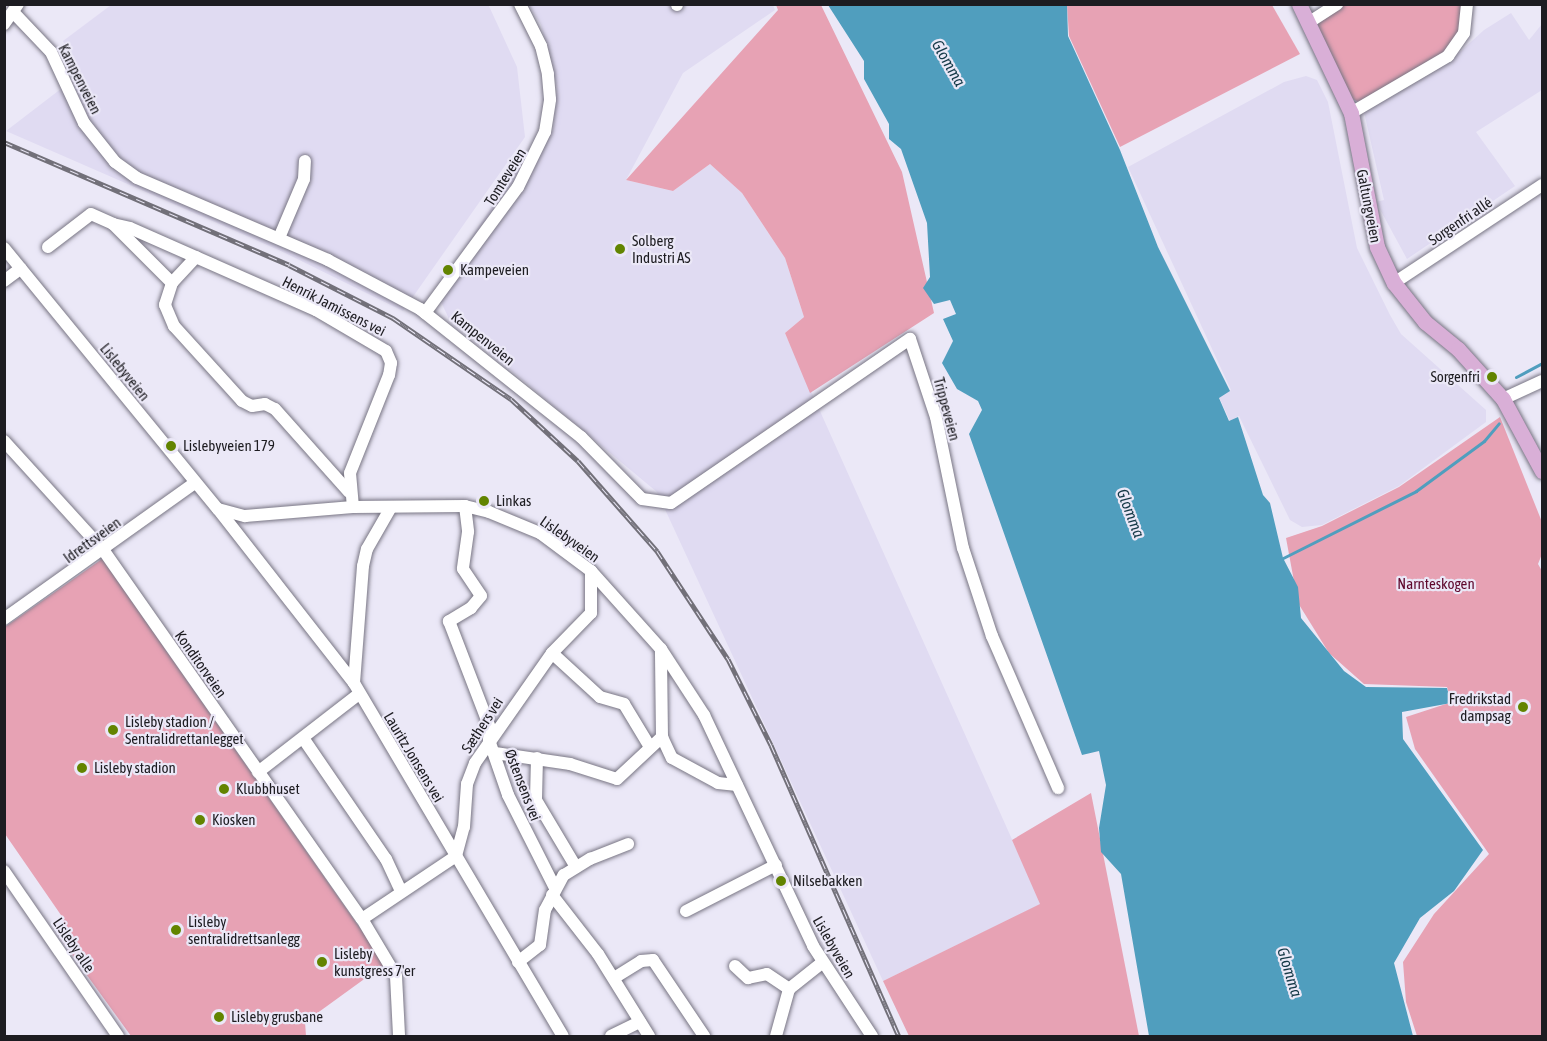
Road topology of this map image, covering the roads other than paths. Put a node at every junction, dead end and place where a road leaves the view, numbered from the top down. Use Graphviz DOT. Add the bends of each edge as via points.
graph roads {
  1 [pos="520,4"];
  2 [pos="1299,4"];
  3 [pos="1337,4"];
  4 [pos="1467,4"];
  5 [pos="16,8"];
  6 [pos="1308,23"];
  7 [pos="4,24"];
  8 [pos="1351,113"];
  9 [pos="305,161"];
  10 [pos="1542,185"];
  11 [pos="113,224"];
  12 [pos="279,238"];
  13 [pos="48,247"];
  14 [pos="6,252"];
  15 [pos="196,258"];
  16 [pos="21,268"];
  17 [pos="4,281"];
  18 [pos="172,283"];
  19 [pos="1394,283"];
  20 [pos="425,313"];
  21 [pos="1542,381"];
  22 [pos="1503,399"];
  23 [pos="4,441"];
  24 [pos="1542,471"];
  25 [pos="195,483"];
  26 [pos="349,492"];
  27 [pos="642,499"];
  28 [pos="465,506"];
  29 [pos="353,507"];
  30 [pos="218,509"];
  31 [pos="390,509"];
  32 [pos="104,551"];
  33 [pos="591,571"];
  34 [pos="4,619"];
  35 [pos="661,649"];
  36 [pos="552,653"];
  37 [pos="357,688"];
  38 [pos="662,737"];
  39 [pos="303,738"];
  40 [pos="489,740"];
  41 [pos="650,747"];
  42 [pos="495,753"];
  43 [pos="537,758"];
  44 [pos="258,772"];
  45 [pos="738,785"];
  46 [pos="1058,788"];
  47 [pos="628,844"];
  48 [pos="456,856"];
  49 [pos="776,865"];
  50 [pos="576,867"];
  51 [pos="4,871"];
  52 [pos="401,891"];
  53 [pos="554,891"];
  54 [pos="686,911"];
  55 [pos="362,919"];
  56 [pos="518,962"];
  57 [pos="823,962"];
  58 [pos="735,966"];
  59 [pos="614,978"];
  60 [pos="789,989"];
  61 [pos="640,1022"];
  62 [pos="118,1036"];
  63 [pos="399,1036"];
  64 [pos="562,1036"];
  65 [pos="611,1036"];
  66 [pos="649,1036"];
  67 [pos="704,1036"];
  68 [pos="776,1036"];
  69 [pos="872,1036"];
  1 -- 20 [label="street, Tomteveien" via="541,46 548,74 550,99 545,132 518,188"];
  2 -- 6 [label="main road, Galtungveien"];
  3 -- 6 [label="street"];
  4 -- 8 [label="street" via="1464,33 1448,56"];
  5 -- 7 [label="street"];
  5 -- 12 [label="street, Kampenveien" via="51,52 84,123 115,162 138,178"];
  6 -- 8 [label="main road, Galtungveien"];
  8 -- 19 [label="main road, Galtungveien" via="1377,248"];
  9 -- 12 [label="street" via="304,178"];
  10 -- 19 [label="street, Sorgenfri allé"];
  11 -- 13 [label="street, Henrik Jamissens vei" via="91,214 75,222"];
  11 -- 15 [label="street, Henrik Jamissens vei"];
  11 -- 18 [label="street, Henrik Jamissens vei"];
  12 -- 20 [label="street, Kampenveien" via="373,281"];
  14 -- 16 [label="street, Lislebyveien"];
  15 -- 18 [label="street"];
  15 -- 26 [label="street, Henrik Jamissens vei" via="315,310 386,351 391,363 389,375 357,452"];
  16 -- 17 [label="street"];
  16 -- 25 [label="street, Lislebyveien"];
  18 -- 26 [label="street, Henrik Jamissens vei" via="165,305 174,326 242,401 275,409"];
  19 -- 22 [label="main road, Galtungveien" via="1425,322 1458,350"];
  20 -- 27 [label="street, Kampenveien" via="581,437"];
  21 -- 22 [label="street"];
  22 -- 24 [label="main road, Galtungveien"];
  23 -- 32 [label="street, Konditorveien"];
  25 -- 30 [label="street, Lislebyveien"];
  25 -- 32 [label="street, Idrettsveien"];
  26 -- 29 [label="street, Henrik Jamissens vei"];
  27 -- 46 [label="street, Trippeveien" via="671,503 910,339 936,417 963,548 992,636"];
  28 -- 31 [label="street, Lislebyveien"];
  28 -- 33 [label="street, Lislebyveien" via="540,533"];
  28 -- 40 [label="street, Østensens vei" via="468,532 463,569 481,596 471,608 448,621 490,728"];
  29 -- 30 [label="street, Lislebyveien" via="245,516"];
  29 -- 31 [label="street, Lislebyveien"];
  30 -- 37 [label="street, Lauritz Jonsens vei"];
  31 -- 37 [label="street" via="367,549 363,566"];
  32 -- 34 [label="street, Idrettsveien"];
  32 -- 44 [label="street, Konditorveien"];
  33 -- 35 [label="street, Lislebyveien"];
  33 -- 36 [label="street, Sæthers vei" via="591,613"];
  35 -- 38 [label="street"];
  35 -- 45 [label="street, Lislebyveien" via="704,715"];
  36 -- 40 [label="street, Sæthers vei"];
  36 -- 41 [label="street" via="600,697 624,704"];
  37 -- 39 [label="street"];
  37 -- 48 [label="street, Lauritz Jonsens vei"];
  38 -- 41 [label="street"];
  38 -- 45 [label="street" via="672,758 718,783"];
  39 -- 44 [label="street"];
  39 -- 52 [label="street" via="386,860"];
  40 -- 42 [label="street, Østensens vei"];
  40 -- 48 [label="street, Sæthers vei" via="470,774 464,827"];
  41 -- 43 [label="street" via="617,779"];
  42 -- 43 [label="street"];
  42 -- 53 [label="street, Østensens vei" via="517,817"];
  43 -- 50 [label="street" via="536,800"];
  44 -- 55 [label="street, Konditorveien"];
  45 -- 49 [label="street, Lislebyveien"];
  47 -- 50 [label="street"];
  48 -- 52 [label="street"];
  48 -- 56 [label="street, Lauritz Jonsens vei"];
  49 -- 54 [label="street"];
  49 -- 57 [label="street, Lislebyveien"];
  50 -- 53 [label="street"];
  51 -- 62 [label="street, Lisleby alle"];
  52 -- 55 [label="street"];
  53 -- 56 [label="street" via="543,917 540,945"];
  53 -- 59 [label="street, Østensens vei"];
  55 -- 63 [label="street, Konditorveien" via="396,976"];
  56 -- 64 [label="street, Lauritz Jonsens vei"];
  57 -- 60 [label="street"];
  57 -- 69 [label="street, Lislebyveien"];
  58 -- 60 [label="street" via="748,978 767,974"];
  59 -- 61 [label="street, Østensens vei"];
  59 -- 67 [label="street" via="641,961 653,960"];
  60 -- 68 [label="street"];
  61 -- 65 [label="street"];
  61 -- 66 [label="street, Østensens vei"];
}
